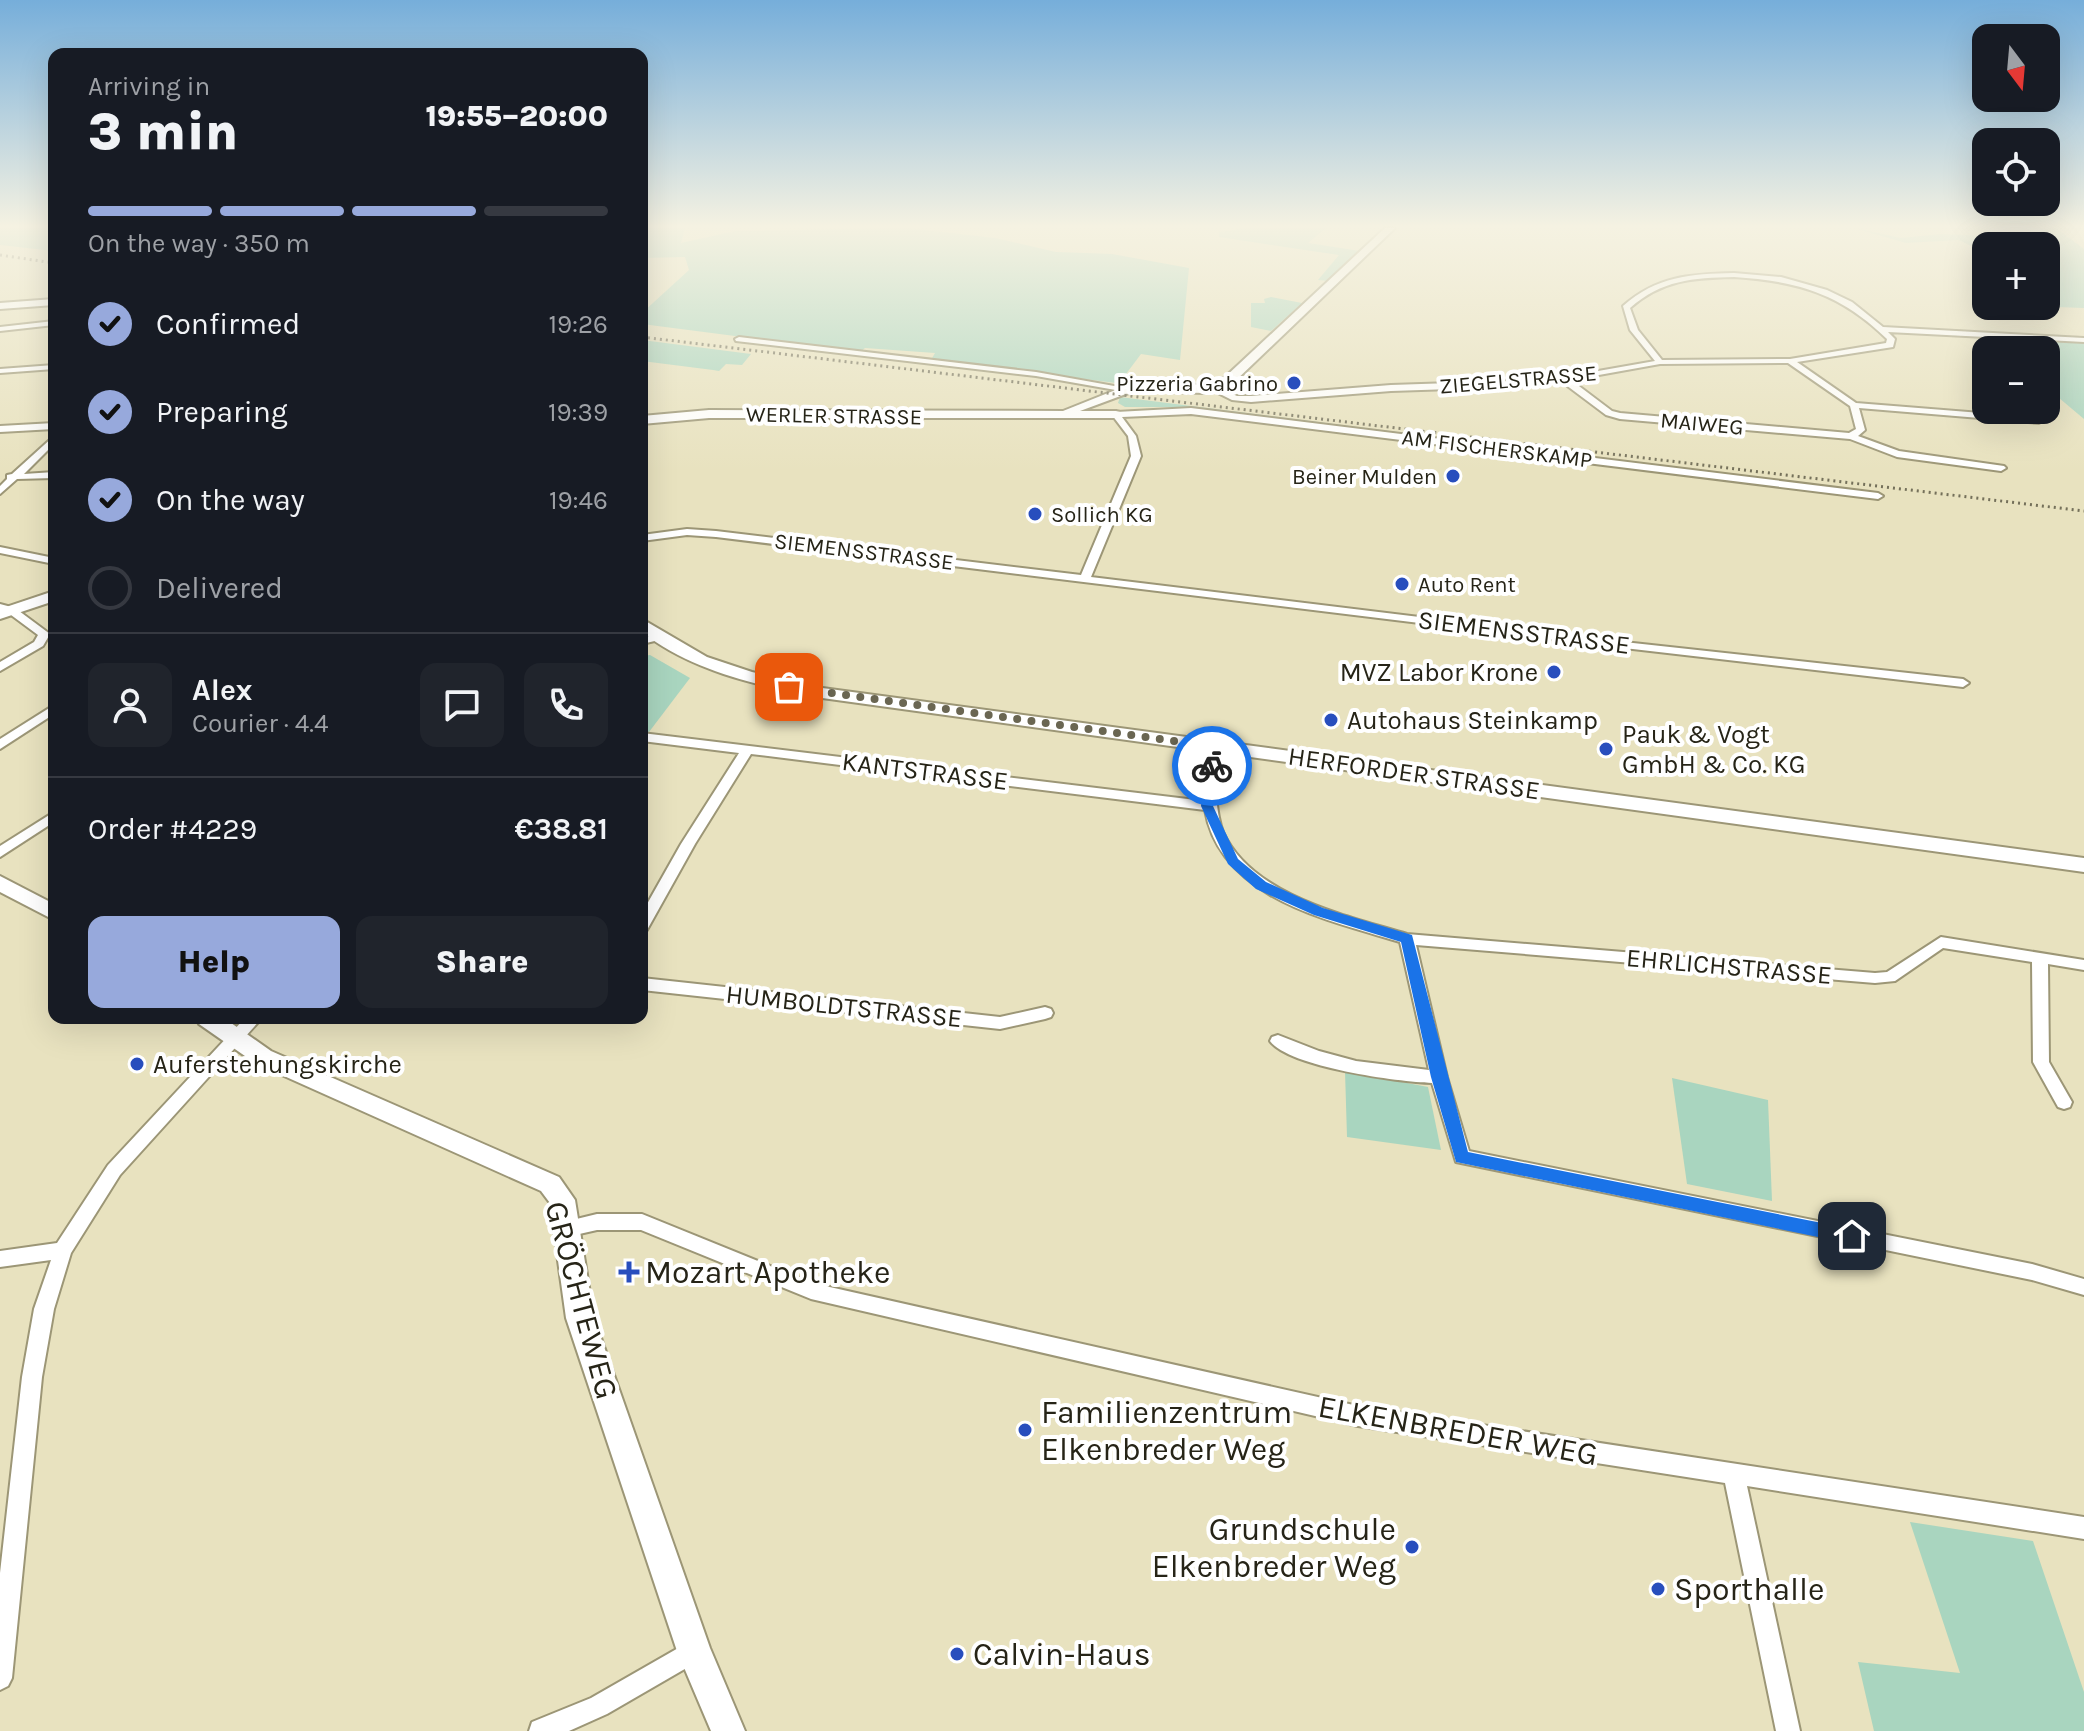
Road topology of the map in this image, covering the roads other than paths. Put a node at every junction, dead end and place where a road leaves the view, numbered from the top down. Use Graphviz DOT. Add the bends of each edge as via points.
graph roads {
  1 [pos="1305,309"];
  2 [pos="1626,309"];
  3 [pos="1855,309"];
  4 [pos="48,324"];
  5 [pos="0,329"];
  6 [pos="1881,329"];
  7 [pos="739,339"];
  8 [pos="2084,340"];
  9 [pos="1790,361"];
  10 [pos="1660,362"];
  11 [pos="48,367"];
  12 [pos="0,371"];
  13 [pos="1564,379"];
  14 [pos="1212,388"];
  15 [pos="1127,389"];
  16 [pos="1108,397"];
  17 [pos="1854,405"];
  18 [pos="1116,415"];
  19 [pos="1972,415"];
  20 [pos="1025,417"];
  21 [pos="648,419"];
  22 [pos="48,426"];
  23 [pos="0,429"];
  24 [pos="1851,436"];
  25 [pos="48,445"];
  26 [pos="2001,468"];
  27 [pos="48,475"];
  28 [pos="15,477"];
  29 [pos="0,478"];
  30 [pos="0,491"];
  31 [pos="1878,496"];
  32 [pos="648,537"];
  33 [pos="0,550"];
  34 [pos="48,560"];
  35 [pos="1085,578"];
  36 [pos="48,598"];
  37 [pos="4,610"];
  38 [pos="650,639"];
  39 [pos="0,667"];
  40 [pos="1963,683"];
  41 [pos="48,713"];
  42 [pos="648,738"];
  43 [pos="0,745"];
  44 [pos="1217,747"];
  45 [pos="748,749"];
  46 [pos="1207,806"];
  47 [pos="48,820"];
  48 [pos="0,853"];
  49 [pos="2084,865"];
  50 [pos="0,883"];
  51 [pos="48,910"];
  52 [pos="648,915"];
  53 [pos="1407,939"];
  54 [pos="2040,958"];
  55 [pos="2084,965"];
  56 [pos="648,985"];
  57 [pos="1045,1013"];
  58 [pos="215,1024"];
  59 [pos="248,1024"];
  60 [pos="234,1039"];
  61 [pos="1278,1041"];
  62 [pos="1439,1077"];
  63 [pos="2064,1102"];
  64 [pos="566,1229"];
  65 [pos="63,1250"];
  66 [pos="0,1259"];
  67 [pos="2084,1287"];
  68 [pos="1734,1475"];
  69 [pos="8,1523"];
  70 [pos="2084,1528"];
  71 [pos="694,1651"];
  72 [pos="0,1678"];
  73 [pos="541,1731"];
  74 [pos="728,1731"];
  75 [pos="1788,1731"];
  1 -- 14 [label="main road" via="1228,381"];
  2 -- 10 [label="street" via="1634,330"];
  3 -- 6 [label="street"];
  4 -- 5 [label="street"];
  6 -- 8 [label="street"];
  6 -- 9 [label="street, ZIEGELSTRASSE" via="1890,345"];
  7 -- 15 [label="street"];
  9 -- 10 [label="street, ZIEGELSTRASSE"];
  9 -- 17 [label="street"];
  10 -- 13 [label="street, ZIEGELSTRASSE"];
  11 -- 12 [label="street"];
  13 -- 14 [label="street, ZIEGELSTRASSE" via="1251,399"];
  13 -- 24 [label="street, MAIWEG" via="1620,416"];
  14 -- 15 [label="main road, WERLER STRASSE"];
  15 -- 16 [label="main road, WERLER STRASSE"];
  16 -- 18 [label="main road"];
  16 -- 20 [label="main road, WERLER STRASSE" via="1074,410"];
  17 -- 19 [label="street"];
  17 -- 24 [label="street" via="1861,430"];
  18 -- 20 [label="main road, WERLER STRASSE"];
  18 -- 31 [label="street, AM FISCHERSKAMP" via="1191,411"];
  18 -- 35 [label="street" via="1132,436 1136,456"];
  20 -- 21 [label="main road, WERLER STRASSE" via="709,414"];
  22 -- 23 [label="street"];
  24 -- 26 [label="street, MAIWEG" via="1897,454"];
  25 -- 28 [label="street"];
  27 -- 28 [label="street"];
  28 -- 29 [label="street"];
  28 -- 30 [label="street"];
  32 -- 35 [label="street, SIEMENSSTRASSE" via="716,534"];
  33 -- 34 [label="street"];
  35 -- 40 [label="street, SIEMENSSTRASSE"];
  36 -- 37 [label="main road"];
  37 -- 39 [label="street" via="44,638"];
  38 -- 44 [label="main road, HERFORDER STRASSE" via="718,667 802,690"];
  41 -- 43 [label="street"];
  42 -- 45 [label="street, KANTSTRASSE"];
  44 -- 46 [label="street"];
  44 -- 49 [label="main road, HERFORDER STRASSE"];
  45 -- 46 [label="street, KANTSTRASSE"];
  45 -- 52 [label="street"];
  46 -- 53 [label="street, EHRLICHSTRASSE" via="1232,861 1261,885 1318,911"];
  47 -- 48 [label="street"];
  50 -- 51 [label="main road"];
  53 -- 54 [label="street, EHRLICHSTRASSE" via="1875,978 1890,977 1941,942"];
  53 -- 62 [label="street"];
  54 -- 55 [label="street, EHRLICHSTRASSE"];
  54 -- 63 [label="street" via="2041,1062"];
  56 -- 57 [label="street, HUMBOLDTSTRASSE" via="1000,1023"];
  58 -- 60 [label="main road, GRÖCHTEWEG"];
  59 -- 60 [label="street"];
  60 -- 64 [label="main road, GRÖCHTEWEG" via="263,1057 550,1184 562,1200"];
  60 -- 65 [label="street" via="114,1170"];
  61 -- 62 [label="street" via="1304,1055"];
  62 -- 67 [label="street" via="1462,1157 2032,1272"];
  64 -- 68 [label="street, ELKENBREDER WEG" via="597,1222 642,1222 811,1291 1358,1416"];
  64 -- 71 [label="main road, GRÖCHTEWEG" via="580,1318"];
  65 -- 66 [label="street"];
  65 -- 69 [label="street" via="44,1309"];
  68 -- 70 [label="street, ELKENBREDER WEG"];
  68 -- 75 [label="street"];
  69 -- 72 [label="street"];
  71 -- 73 [label="street" via="599,1706"];
  71 -- 74 [label="main road, GRÖCHTEWEG"];
}
